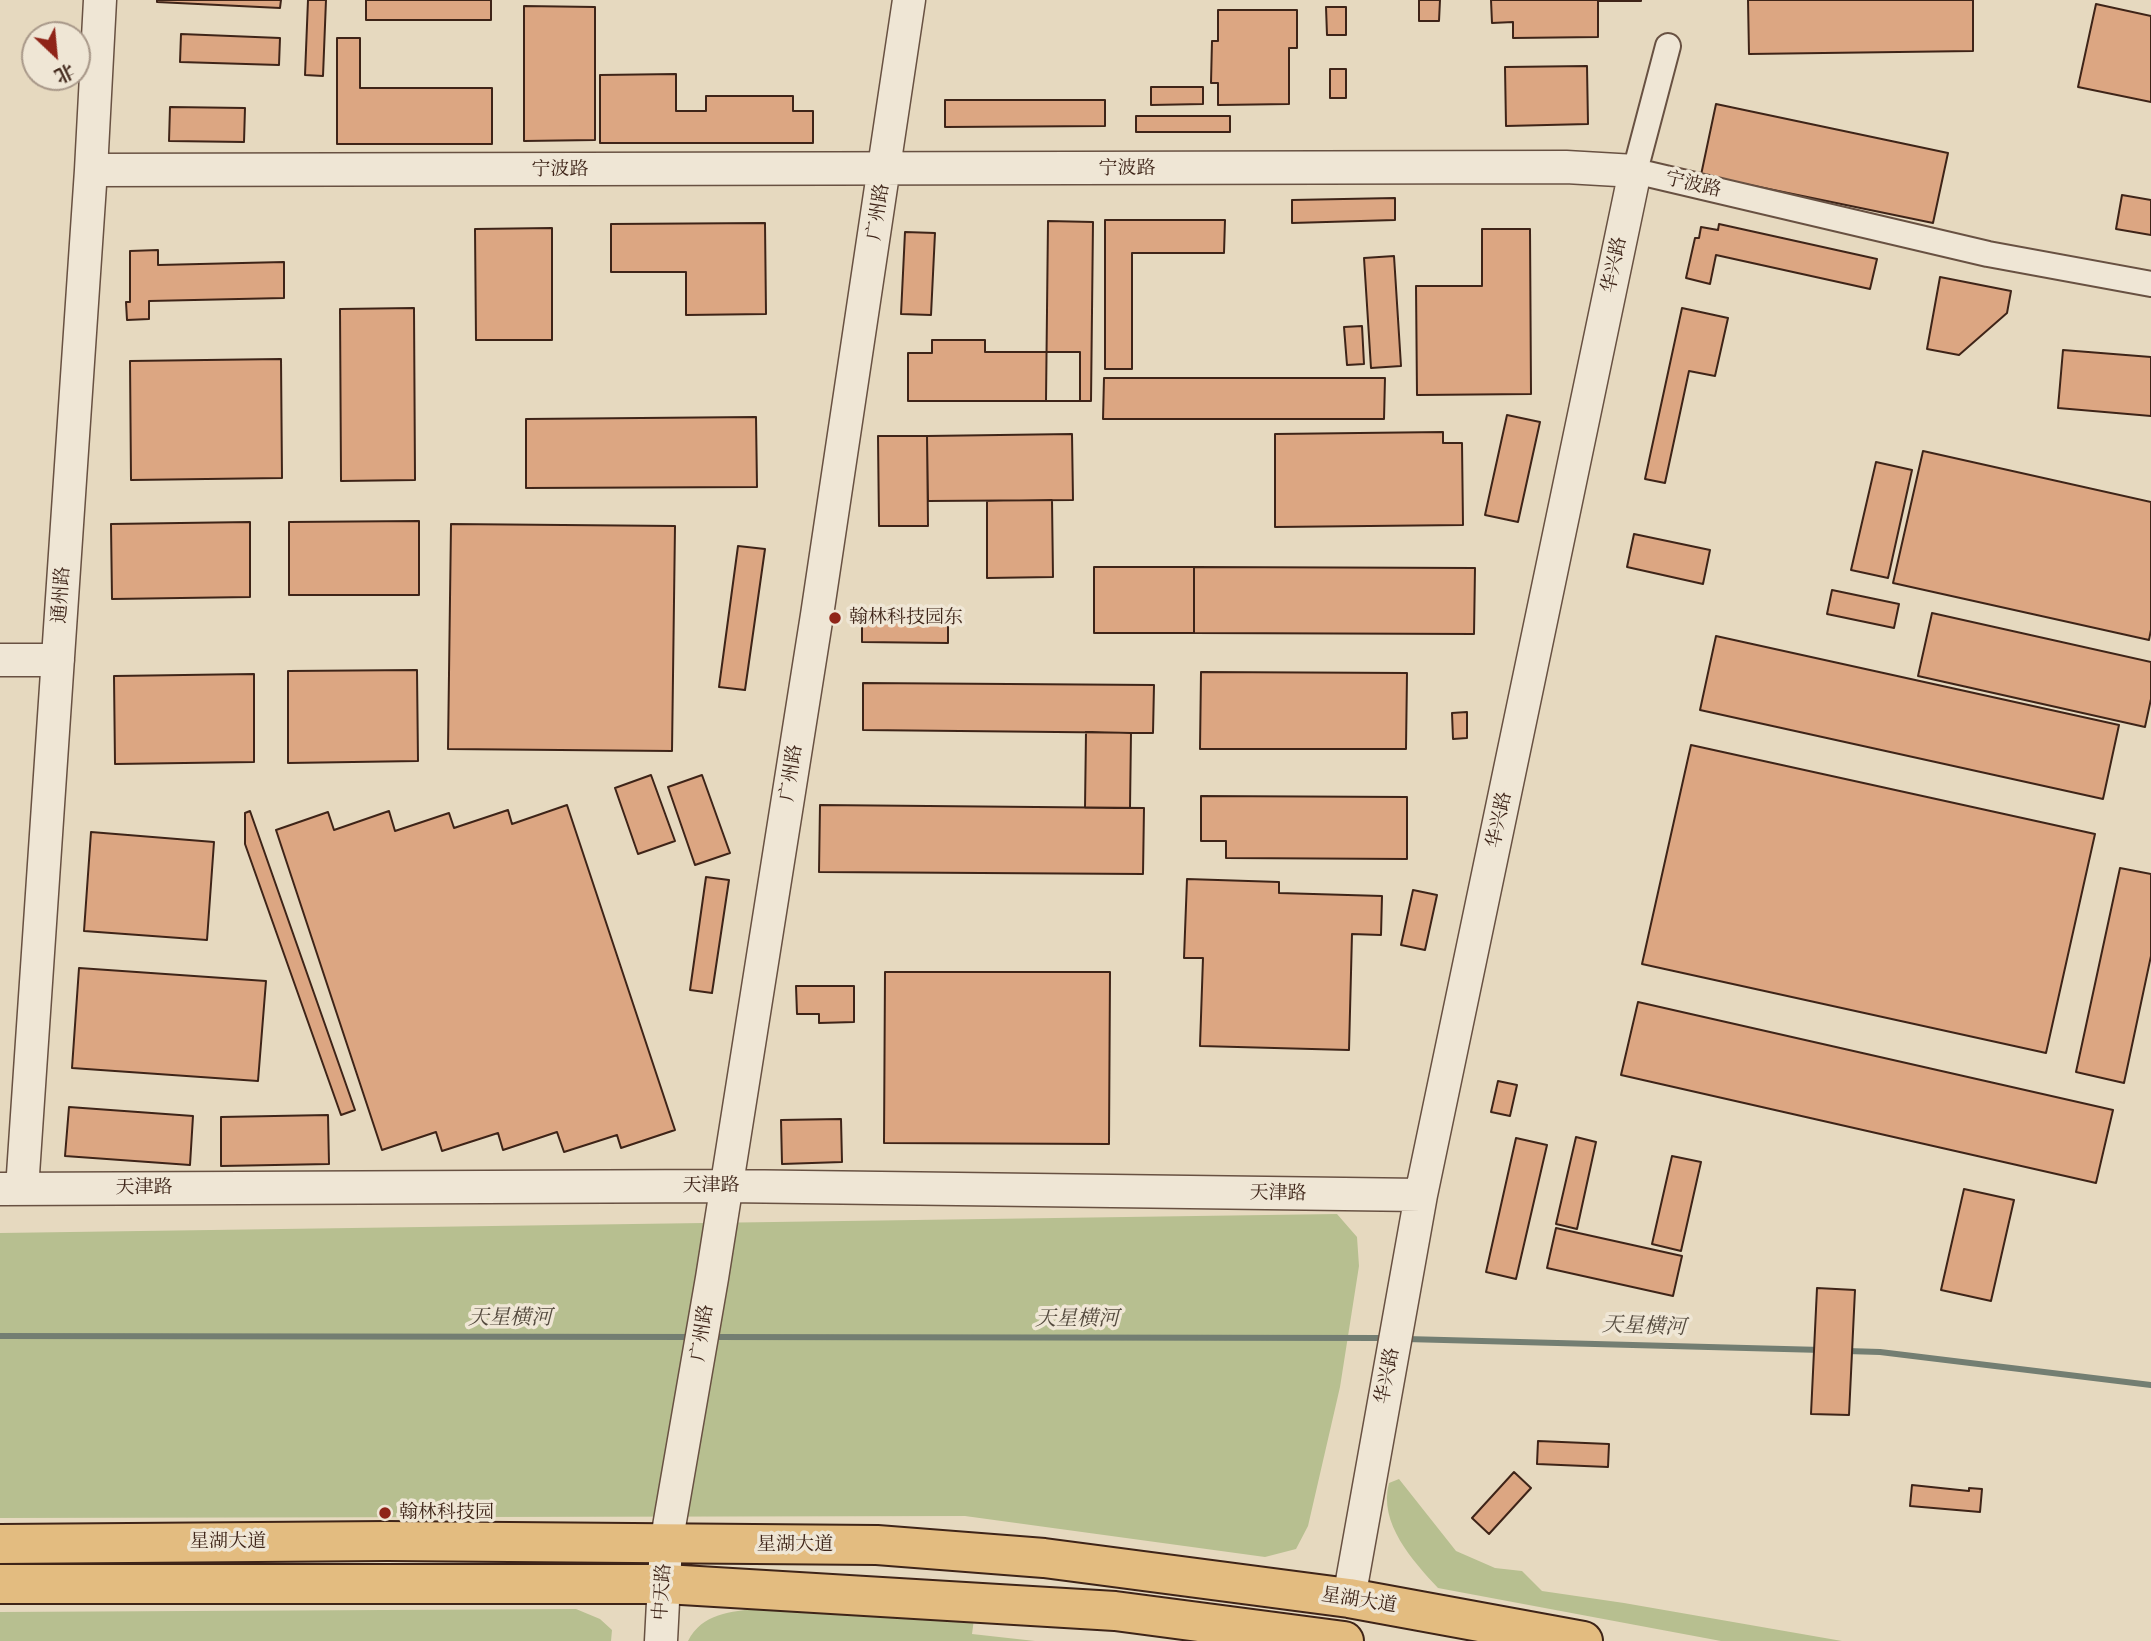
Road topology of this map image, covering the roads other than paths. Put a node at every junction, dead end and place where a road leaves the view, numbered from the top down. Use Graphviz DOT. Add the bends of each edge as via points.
graph roads {
  1 [pos="100,0"];
  2 [pos="909,0"];
  3 [pos="1668,46"];
  4 [pos="885,169"];
  5 [pos="91,170"];
  6 [pos="1635,171"];
  7 [pos="2151,284"];
  8 [pos="0,660"];
  9 [pos="58,660"];
  10 [pos="726,1186"];
  11 [pos="11,1189"];
  12 [pos="1421,1195"];
  13 [pos="0,1544"];
  14 [pos="666,1544"];
  15 [pos="0,1584"];
  16 [pos="665,1584"];
  17 [pos="1349,1598"];
  18 [pos="661,1641"];
  19 [pos="1344,1641"];
  20 [pos="1583,1641"];
  1 -- 5 [label="street, 通州路"];
  2 -- 4 [label="street, 广州路"];
  3 -- 6 [label="street, 华兴路"];
  4 -- 5 [label="street, 宁波路"];
  4 -- 6 [label="street, 宁波路" via="1566,167"];
  4 -- 10 [label="street, 广州路"];
  5 -- 9 [label="street, 通州路"];
  6 -- 7 [label="street, 宁波路" via="1987,254"];
  6 -- 12 [label="street, 华兴路"];
  8 -- 9 [label="street"];
  9 -- 11 [label="street, 通州路"];
  10 -- 11 [label="street, 天津路"];
  10 -- 12 [label="street, 天津路"];
  10 -- 14 [label="street, 广州路"];
  12 -- 17 [label="street, 华兴路"];
  13 -- 14 [label="main road, 星湖大道"];
  14 -- 16 [label="street, 中天路"];
  14 -- 17 [label="main road, 星湖大道" via="877,1545 1044,1558"];
  15 -- 16 [label="main road"];
  16 -- 18 [label="street, 中天路"];
  16 -- 19 [label="main road" via="1115,1611"];
  17 -- 20 [label="main road, 星湖大道"];
}
